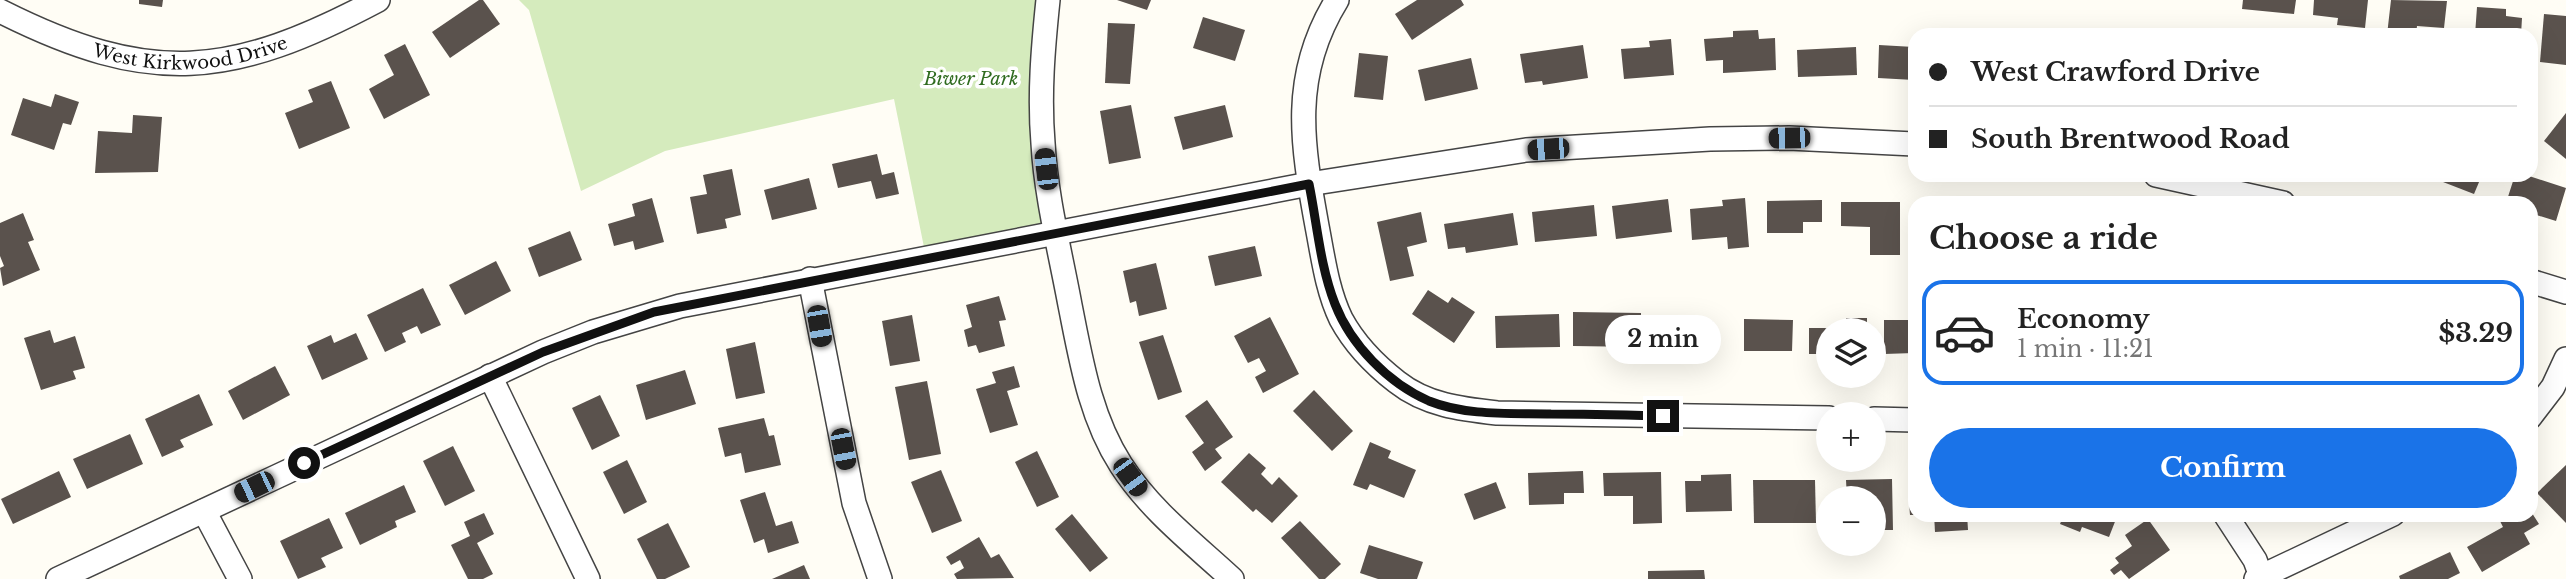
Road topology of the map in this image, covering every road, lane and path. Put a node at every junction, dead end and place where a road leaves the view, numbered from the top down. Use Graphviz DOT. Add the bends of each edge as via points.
graph roads {
  1 [pos="378,0"];
  2 [pos="1048,0"];
  3 [pos="1337,0"];
  4 [pos="0,11"];
  5 [pos="1908,144"];
  6 [pos="2188,182"];
  7 [pos="1309,184"];
  8 [pos="2251,196"];
  9 [pos="1056,232"];
  10 [pos="810,279"];
  11 [pos="2538,283"];
  12 [pos="2566,292"];
  13 [pos="2566,359"];
  14 [pos="490,376"];
  15 [pos="2538,407"];
  16 [pos="1816,418"];
  17 [pos="1886,419"];
  18 [pos="1908,420"];
  19 [pos="204,512"];
  20 [pos="2230,522"];
  21 [pos="2376,522"];
  22 [pos="2260,578"];
  23 [pos="58,579"];
  24 [pos="240,579"];
  25 [pos="588,579"];
  26 [pos="880,579"];
  27 [pos="1232,579"];
  1 -- 4 [label="street, West Kirkwood Drive" via="251,55 175,64 103,55"];
  2 -- 9 [label="street" via="1042,143"];
  3 -- 7 [label="street" via="1313,55 1302,108"];
  5 -- 7 [label="street" via="1789,138 1614,144 1526,150"];
  6 -- 8 [label="street"];
  7 -- 9 [label="street"];
  7 -- 16 [label="street" via="1326,275 1341,318 1370,358 1399,384 1429,400 1497,413"];
  9 -- 10 [label="street"];
  9 -- 27 [label="street" via="1085,381 1115,453 1159,513"];
  10 -- 14 [label="street" via="654,312 593,331"];
  10 -- 26 [label="street" via="854,503"];
  11 -- 12 [label="street"];
  13 -- 15 [label="street"];
  14 -- 19 [label="street"];
  14 -- 25 [label="street"];
  17 -- 18 [label="street"];
  19 -- 23 [label="street"];
  19 -- 24 [label="street"];
  20 -- 22 [label="street" via="2255,560"];
  21 -- 22 [label="street"];
}
